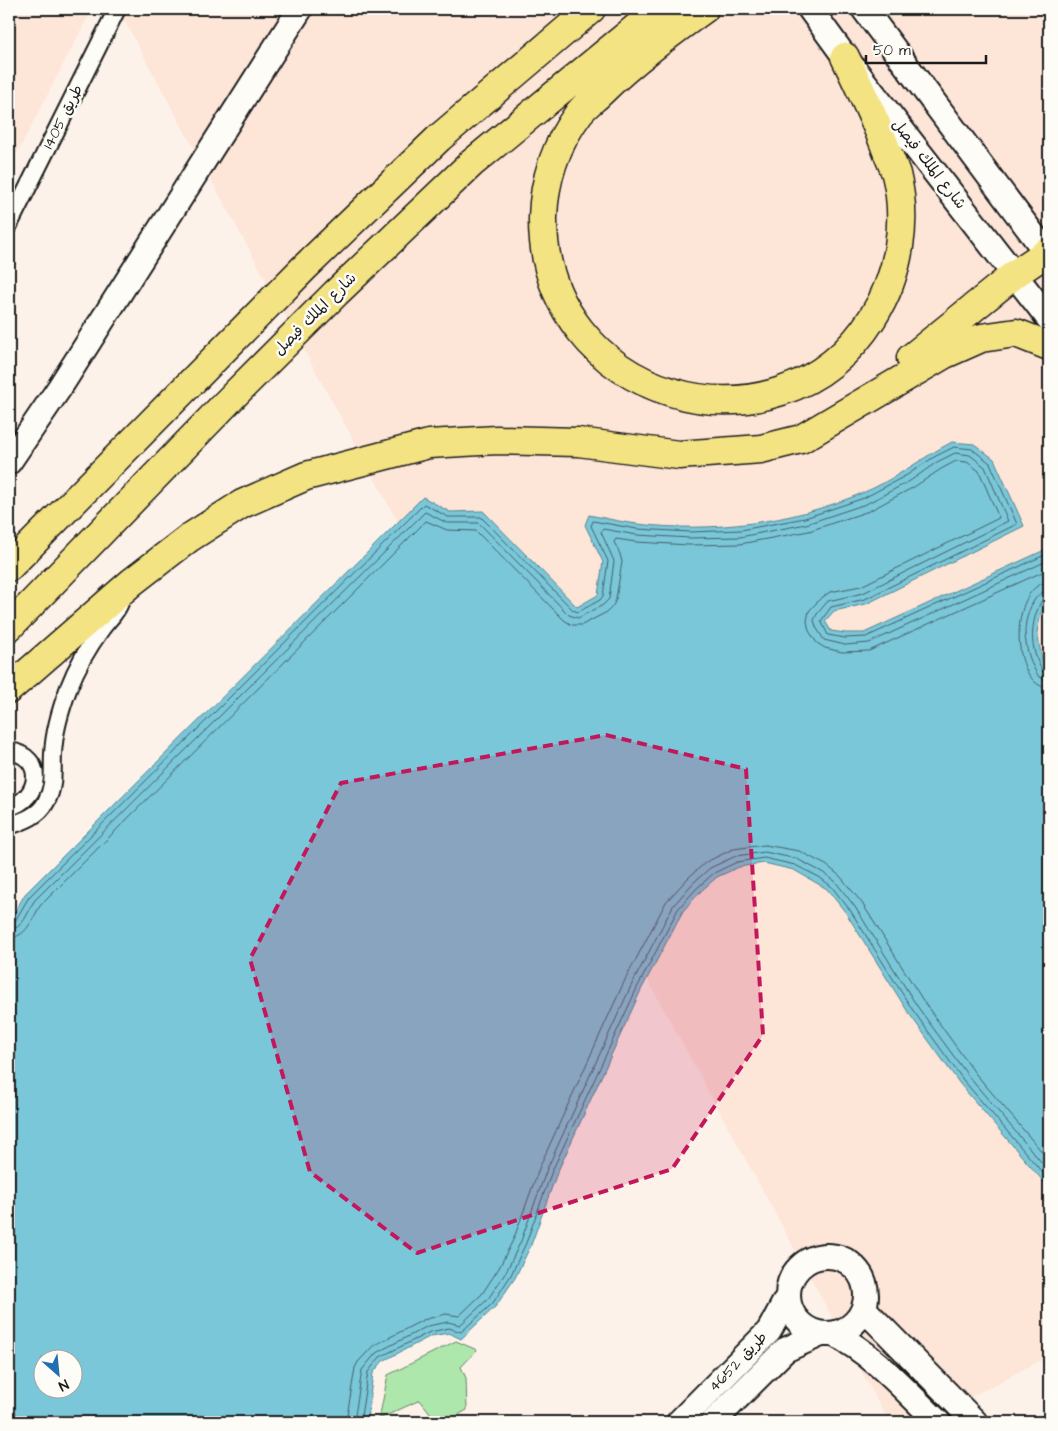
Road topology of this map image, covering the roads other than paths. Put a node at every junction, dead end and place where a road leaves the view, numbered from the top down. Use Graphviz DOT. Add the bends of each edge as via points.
graph roads {
  1 [pos="117,9"];
  2 [pos="300,9"];
  3 [pos="591,9"];
  4 [pos="704,9"];
  5 [pos="810,9"];
  6 [pos="864,9"];
  7 [pos="651,26"];
  8 [pos="845,57"];
  9 [pos="9,225"];
  10 [pos="1048,253"];
  11 [pos="1015,274"];
  12 [pos="1049,318"];
  13 [pos="1049,346"];
  14 [pos="842,414"];
  15 [pos="9,462"];
  16 [pos="9,567"];
  17 [pos="127,587"];
  18 [pos="9,626"];
  19 [pos="9,689"];
  20 [pos="9,751"];
  21 [pos="9,807"];
  22 [pos="9,826"];
  23 [pos="788,1296"];
  24 [pos="864,1309"];
  25 [pos="827,1334"];
  26 [pos="679,1422"];
  27 [pos="714,1422"];
  28 [pos="938,1422"];
  29 [pos="975,1422"];
  1 -- 9 [label="street, طريق 1405"];
  2 -- 15 [label="main road"];
  3 -- 16 [label="highway" via="432,144 304,268"];
  4 -- 7 [label="highway"];
  5 -- 8 [label="main road, شارع الملك فيصل"];
  6 -- 10 [label="main road"];
  7 -- 8 [label="highway" via="612,80 580,112 556,152 544,196 543,241 554,286 574,323 603,355 638,379 678,395 718,401 759,398 798,385 833,364 862,335 884,301 898,260 902,217 896,174"];
  7 -- 18 [label="highway, شارع الملك فيصل" via="464,170 237,392"];
  8 -- 11 [label="main road, شارع الملك فيصل"];
  10 -- 11 [label="highway"];
  11 -- 12 [label="main road, شارع الملك فيصل"];
  11 -- 14 [label="highway"];
  13 -- 14 [label="highway" via="1016,333 981,338 945,354"];
  14 -- 17 [label="highway" via="801,439 761,450 679,456 578,442 497,440 429,444 306,476 242,504 189,538"];
  17 -- 19 [label="highway"];
  17 -- 22 [label="street" via="117,611 90,646 69,686 58,724 53,753 53,783 46,802 31,817"];
  20 -- 21 [label="street" via="30,761 35,773 30,794"];
  23 -- 24 [label="main road" via="790,1281 798,1268 809,1260 825,1256 839,1258 858,1270 864,1280"];
  23 -- 25 [label="main road" via="791,1311 798,1322 808,1330"];
  23 -- 26 [label="main road, طريق 4652" via="769,1331"];
  24 -- 25 [label="main road" via="846,1330"];
  24 -- 29 [label="main road"];
  25 -- 27 [label="main road, طريق 4652" via="785,1350"];
  25 -- 28 [label="main road" via="851,1343"];
}
